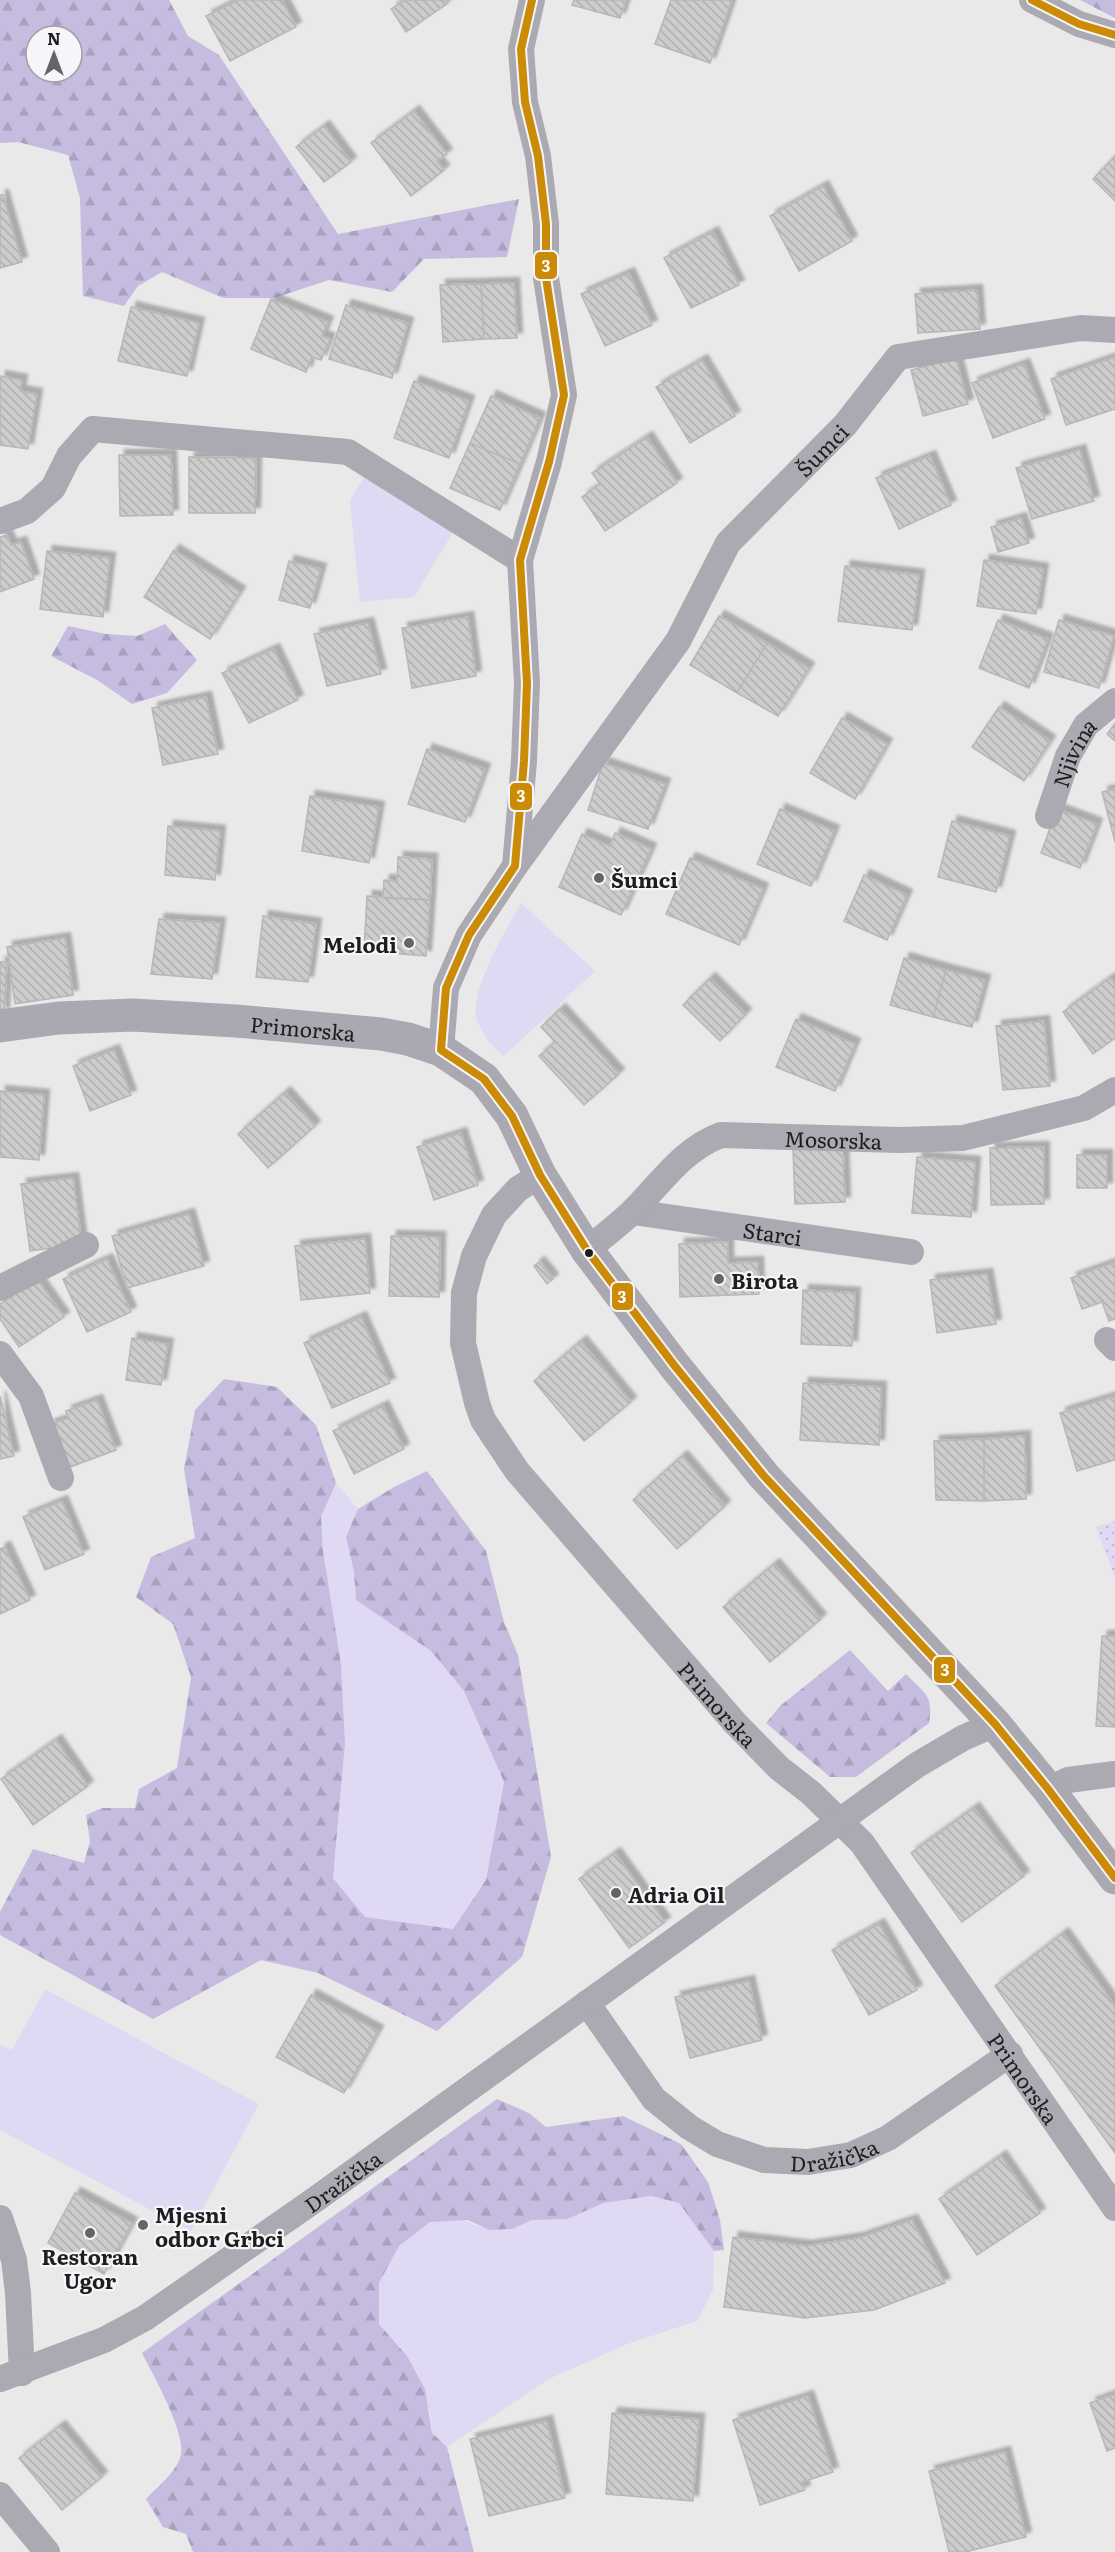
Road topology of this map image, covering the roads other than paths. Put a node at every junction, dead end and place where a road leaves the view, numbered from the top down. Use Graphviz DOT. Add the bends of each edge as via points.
graph roads {
  1 [pos="532,0"];
  2 [pos="1032,0"];
  3 [pos="1115,35"];
  4 [pos="1115,330"];
  5 [pos="0,521"];
  6 [pos="520,560"];
  7 [pos="1115,701"];
  8 [pos="1048,816"];
  9 [pos="515,866"];
  10 [pos="0,1026"];
  11 [pos="441,1050"];
  12 [pos="1115,1090"];
  13 [pos="540,1174"];
  14 [pos="633,1212"];
  15 [pos="86,1245"];
  16 [pos="587,1250"];
  17 [pos="911,1252"];
  18 [pos="0,1288"];
  19 [pos="0,1354"];
  20 [pos="61,1478"];
  21 [pos="994,1724"];
  22 [pos="1115,1774"];
  23 [pos="1048,1789"];
  24 [pos="840,1820"];
  25 [pos="1115,1878"];
  26 [pos="587,2003"];
  27 [pos="1010,2054"];
  28 [pos="1115,2208"];
  29 [pos="0,2218"];
  30 [pos="11,2376"];
  31 [pos="0,2495"];
  32 [pos="47,2552"];
  1 -- 6 [label="street" via="522,49 525,102 538,156 546,224 546,278 564,395"];
  2 -- 3 [label="street" via="1079,24"];
  4 -- 9 [label="street, Šumci" via="1081,328 898,357 845,425 728,543 678,641"];
  5 -- 6 [label="street" via="27,511 53,488 69,456 93,429 348,452"];
  6 -- 9 [label="street" via="527,683"];
  7 -- 8 [label="street, Njivina" via="1086,725 1068,756"];
  9 -- 11 [label="street, Šumci" via="469,935 446,988"];
  10 -- 11 [label="street, Primorska" via="59,1018 133,1015 236,1020 381,1034"];
  11 -- 13 [label="street, Primorska" via="484,1079 512,1116"];
  12 -- 14 [label="street, Mosorska" via="1084,1108 963,1138 721,1135 706,1140 669,1170"];
  13 -- 16 [label="street, Primorska"];
  13 -- 24 [label="street, Primorska" via="518,1189 494,1215 474,1256 464,1293 463,1342 483,1420 517,1471 735,1723 779,1768"];
  14 -- 16 [label="street, Mosorska"];
  14 -- 17 [label="street, Starci"];
  15 -- 18 [label="street"];
  16 -- 21 [label="street, Primorska" via="764,1476"];
  19 -- 20 [label="street" via="31,1396"];
  21 -- 23 [label="street, Primorska"];
  21 -- 24 [label="street, Dražička" via="917,1765"];
  22 -- 23 [label="street" via="1068,1780"];
  23 -- 25 [label="street, Primorska"];
  24 -- 26 [label="street, Dražička"];
  24 -- 27 [label="street, Primorska" via="862,1843"];
  26 -- 27 [label="street, Dražička" via="654,2099 717,2144 764,2160 808,2162 851,2155 888,2139"];
  26 -- 30 [label="street, Dražička" via="145,2318 104,2340"];
  27 -- 28 [label="street, Primorska"];
  29 -- 30 [label="street, Dražička" via="14,2260 18,2292"];
  31 -- 32 [label="street"];
}
